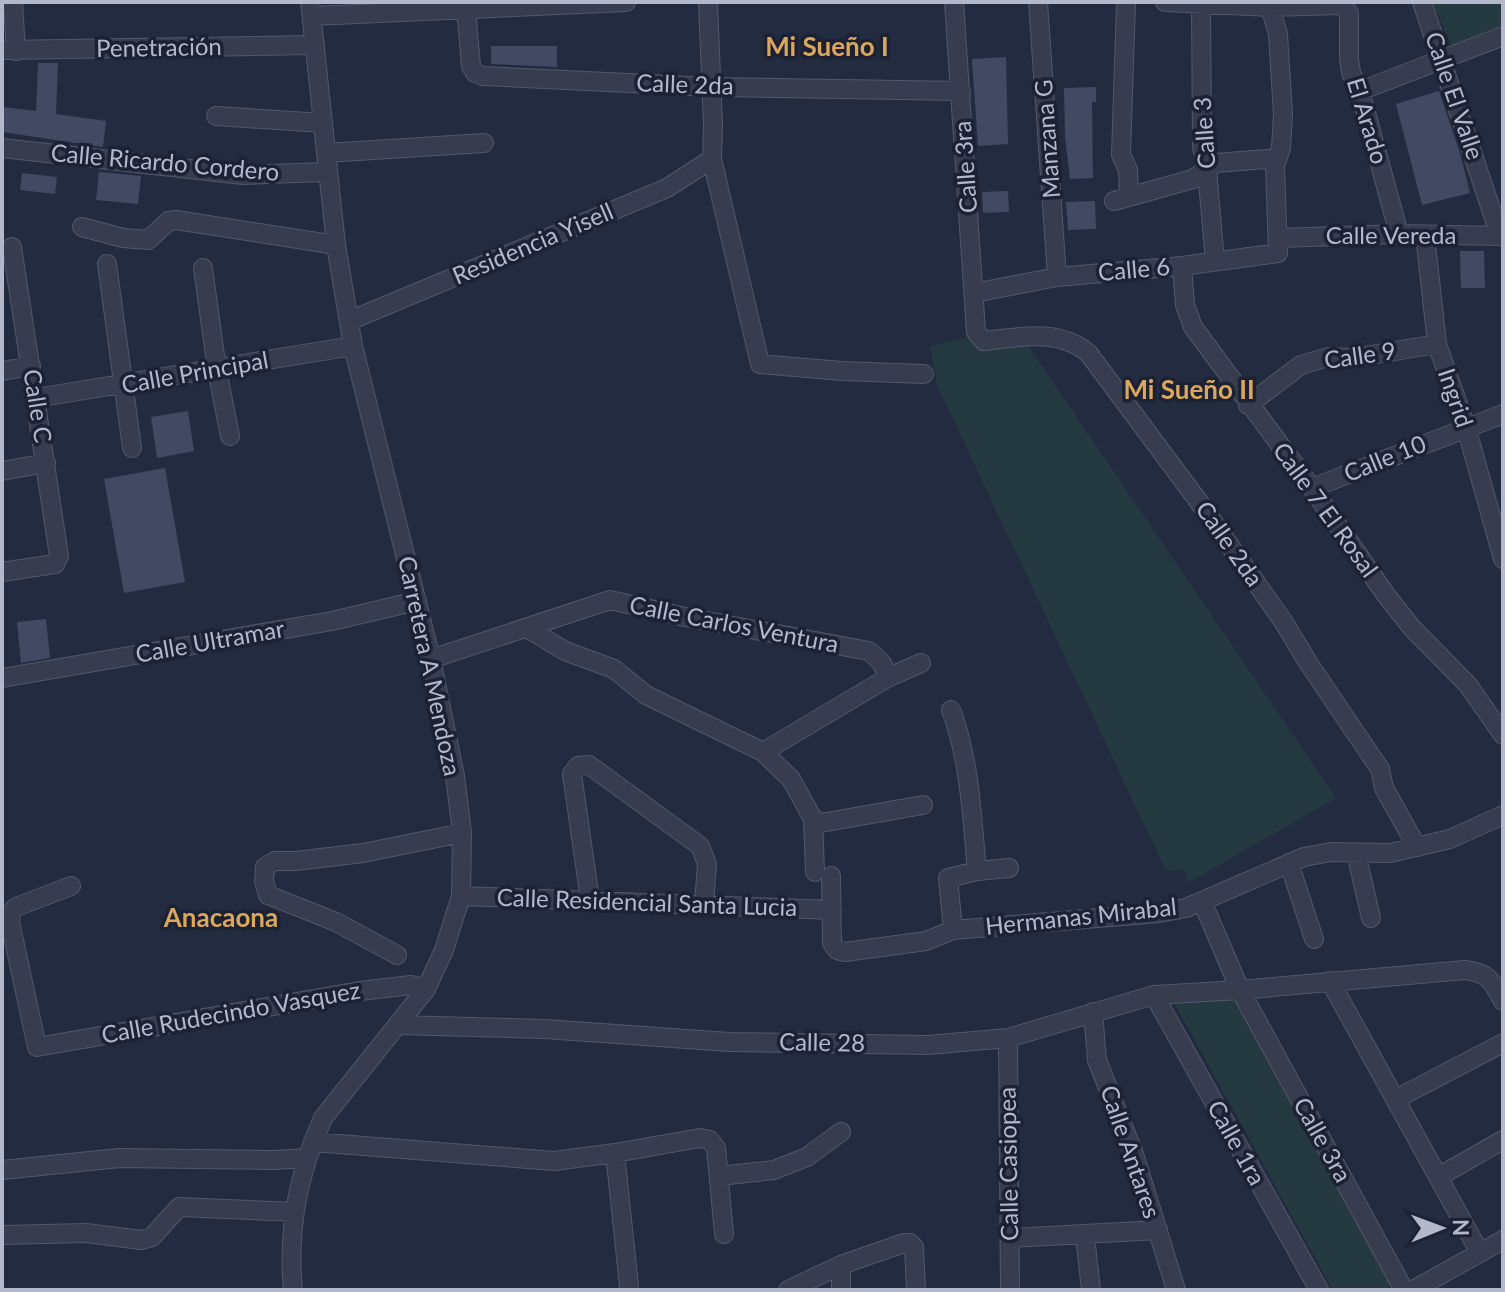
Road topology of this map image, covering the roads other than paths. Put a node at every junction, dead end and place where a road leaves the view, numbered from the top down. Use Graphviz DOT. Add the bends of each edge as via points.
graph roads {
  1 [pos="13,2"];
  2 [pos="626,2"];
  3 [pos="708,2"];
  4 [pos="954,2"];
  5 [pos="1038,2"];
  6 [pos="1126,2"];
  7 [pos="1165,2"];
  8 [pos="1422,2"];
  9 [pos="1201,5"];
  10 [pos="1270,7"];
  11 [pos="311,9"];
  12 [pos="466,9"];
  13 [pos="1503,36"];
  14 [pos="315,45"];
  15 [pos="9,50"];
  16 [pos="1443,59"];
  17 [pos="712,87"];
  18 [pos="961,91"];
  19 [pos="1360,91"];
  20 [pos="216,116"];
  21 [pos="323,123"];
  22 [pos="484,143"];
  23 [pos="2,148"];
  24 [pos="1277,158"];
  25 [pos="712,159"];
  26 [pos="327,163"];
  27 [pos="1207,170"];
  28 [pos="82,227"];
  29 [pos="1399,234"];
  30 [pos="1425,235"];
  31 [pos="1501,236"];
  32 [pos="1279,238"];
  33 [pos="336,245"];
  34 [pos="12,247"];
  35 [pos="1215,261"];
  36 [pos="107,264"];
  37 [pos="1182,266"];
  38 [pos="203,268"];
  39 [pos="1057,277"];
  40 [pos="10,279"];
  41 [pos="974,293"];
  42 [pos="349,321"];
  43 [pos="976,332"];
  44 [pos="1437,344"];
  45 [pos="353,346"];
  46 [pos="31,366"];
  47 [pos="217,370"];
  48 [pos="2,371"];
  49 [pos="924,374"];
  50 [pos="123,386"];
  51 [pos="36,398"];
  52 [pos="1248,405"];
  53 [pos="1503,414"];
  54 [pos="1466,427"];
  55 [pos="230,436"];
  56 [pos="132,448"];
  57 [pos="46,463"];
  58 [pos="2,471"];
  59 [pos="1312,488"];
  60 [pos="1503,559"];
  61 [pos="2,572"];
  62 [pos="417,601"];
  63 [pos="527,628"];
  64 [pos="431,659"];
  65 [pos="921,663"];
  66 [pos="889,677"];
  67 [pos="2,678"];
  68 [pos="951,710"];
  69 [pos="1503,735"];
  70 [pos="763,752"];
  71 [pos="923,805"];
  72 [pos="1503,815"];
  73 [pos="813,819"];
  74 [pos="462,833"];
  75 [pos="1417,847"];
  76 [pos="1356,853"];
  77 [pos="1289,863"];
  78 [pos="1009,868"];
  79 [pos="977,871"];
  80 [pos="71,886"];
  81 [pos="461,896"];
  82 [pos="590,900"];
  83 [pos="1202,901"];
  84 [pos="704,904"];
  85 [pos="832,910"];
  86 [pos="1371,918"];
  87 [pos="953,930"];
  88 [pos="1314,939"];
  89 [pos="397,955"];
  90 [pos="1330,981"];
  91 [pos="426,989"];
  92 [pos="1240,990"];
  93 [pos="1154,995"];
  94 [pos="1503,1001"];
  95 [pos="1093,1012"];
  96 [pos="398,1025"];
  97 [pos="1008,1038"];
  98 [pos="1503,1043"];
  99 [pos="1396,1099"];
  100 [pos="841,1132"];
  101 [pos="1503,1140"];
  102 [pos="310,1150"];
  103 [pos="615,1153"];
  104 [pos="2,1170"];
  105 [pos="719,1176"];
  106 [pos="1438,1177"];
  107 [pos="295,1212"];
  108 [pos="1158,1230"];
  109 [pos="724,1234"];
  110 [pos="2,1235"];
  111 [pos="1085,1236"];
  112 [pos="1011,1238"];
  113 [pos="1503,1240"];
  114 [pos="1480,1253"];
  115 [pos="841,1265"];
  116 [pos="629,1286"];
  117 [pos="293,1290"];
  118 [pos="788,1290"];
  119 [pos="841,1290"];
  120 [pos="916,1290"];
  121 [pos="1010,1290"];
  122 [pos="1091,1290"];
  123 [pos="1176,1290"];
  124 [pos="1319,1290"];
  125 [pos="1404,1290"];
  126 [pos="1413,1290"];
  1 -- 15 [label="street"];
  2 -- 12 [label="street"];
  3 -- 17 [label="street"];
  4 -- 18 [label="street, Calle 3ra"];
  5 -- 39 [label="street, Manzana G"];
  6 -- 27 [label="street" via="1121,155 1128,170 1122,199"];
  7 -- 9 [label="street"];
  8 -- 16 [label="street, Calle El Valle"];
  9 -- 10 [label="street"];
  9 -- 27 [label="street, Calle 3" via="1202,147"];
  10 -- 19 [label="street, El Arado" via="1346,7 1351,73"];
  10 -- 24 [label="street" via="1278,34 1283,114"];
  11 -- 12 [label="street"];
  11 -- 14 [label="street, Carretera A Mendoza"];
  12 -- 17 [label="street, Calle 2da" via="471,66 483,76"];
  13 -- 16 [label="street"];
  14 -- 15 [label="street, Penetración"];
  14 -- 21 [label="street, Carretera A Mendoza"];
  16 -- 19 [label="street"];
  16 -- 31 [label="street, Calle El Valle"];
  17 -- 18 [label="street, Calle 2da"];
  17 -- 25 [label="street"];
  18 -- 41 [label="street, Calle 3ra"];
  19 -- 29 [label="street, El Arado"];
  20 -- 21 [label="street"];
  21 -- 26 [label="street, Carretera A Mendoza"];
  22 -- 26 [label="street, Calle Ricardo Cordero"];
  23 -- 26 [label="street, Calle Ricardo Cordero" via="243,175"];
  24 -- 27 [label="street" via="1216,163"];
  24 -- 32 [label="street"];
  25 -- 42 [label="street, Residencia Yisell" via="667,188"];
  25 -- 49 [label="street" via="760,364"];
  26 -- 33 [label="street, Carretera A Mendoza"];
  27 -- 35 [label="street, Calle 3"];
  28 -- 33 [label="street" via="148,240 176,220"];
  29 -- 30 [label="street, Calle Vereda"];
  29 -- 32 [label="street, Calle Vereda"];
  30 -- 31 [label="street, Calle Vereda"];
  30 -- 44 [label="street, Ingrid"];
  32 -- 35 [label="street, Calle 6" via="1277,254"];
  33 -- 42 [label="street, Carretera A Mendoza"];
  34 -- 40 [label="street, Calle C"];
  35 -- 37 [label="street, Calle 6"];
  36 -- 50 [label="street"];
  37 -- 39 [label="street, Calle 6"];
  37 -- 52 [label="street, Calle 7 El Rosal" via="1193,327"];
  38 -- 47 [label="street"];
  39 -- 41 [label="street, Calle 6"];
  40 -- 46 [label="street, Calle C"];
  41 -- 43 [label="street, Calle 3ra"];
  42 -- 45 [label="street, Carretera A Mendoza"];
  43 -- 75 [label="street, Calle 2da" via="984,341 1053,337 1089,354 1283,621 1380,769 1384,788"];
  44 -- 52 [label="street, Calle 9" via="1301,365"];
  44 -- 54 [label="street, Ingrid"];
  45 -- 47 [label="street, Calle Principal"];
  45 -- 62 [label="street, Carretera A Mendoza"];
  46 -- 48 [label="street"];
  46 -- 51 [label="street, Calle C"];
  47 -- 50 [label="street, Calle Principal"];
  47 -- 55 [label="street"];
  50 -- 51 [label="street, Calle Principal"];
  50 -- 56 [label="street"];
  51 -- 57 [label="street, Calle C"];
  52 -- 59 [label="street, Calle 7 El Rosal"];
  53 -- 54 [label="street, Calle 10"];
  54 -- 59 [label="street, Calle 10"];
  54 -- 60 [label="street, Ingrid"];
  57 -- 58 [label="street"];
  57 -- 61 [label="street, Calle C" via="59,556 55,564"];
  59 -- 69 [label="street, Calle 7 El Rosal" via="1386,595 1468,685"];
  62 -- 64 [label="street, Carretera A Mendoza"];
  62 -- 67 [label="street, Calle Ultramar" via="332,621"];
  63 -- 64 [label="street, Calle Carlos Ventura"];
  63 -- 66 [label="street, Calle Carlos Ventura" via="610,600 869,651"];
  63 -- 70 [label="street" via="565,651 614,669 646,695"];
  64 -- 74 [label="street, Carretera A Mendoza"];
  65 -- 66 [label="street"];
  66 -- 70 [label="street"];
  68 -- 79 [label="street" via="971,799"];
  70 -- 73 [label="street" via="791,779"];
  71 -- 73 [label="street" via="821,823"];
  72 -- 75 [label="street, Hermanas Mirabal" via="1450,839"];
  73 -- 85 [label="street"];
  74 -- 81 [label="street, Carretera A Mendoza"];
  74 -- 89 [label="street" via="363,853 275,861 265,867 268,895 336,922"];
  75 -- 76 [label="street, Hermanas Mirabal"];
  76 -- 77 [label="street, Hermanas Mirabal" via="1331,852"];
  76 -- 86 [label="street"];
  77 -- 83 [label="street, Hermanas Mirabal"];
  77 -- 88 [label="street"];
  78 -- 79 [label="street"];
  79 -- 87 [label="street" via="948,878"];
  80 -- 91 [label="street, Calle Rudecindo Vasquez" via="11,913 37,1047 360,991 411,985"];
  81 -- 82 [label="street, Calle Residencial Santa Lucia"];
  81 -- 91 [label="street, Carretera A Mendoza"];
  82 -- 84 [label="street, Calle Residencial Santa Lucia"];
  82 -- 84 [label="street" via="572,782 578,766 589,765 700,846 707,864"];
  83 -- 87 [label="street, Hermanas Mirabal" via="1159,913"];
  83 -- 92 [label="street, Calle 3ra"];
  84 -- 85 [label="street, Calle Residencial Santa Lucia"];
  85 -- 87 [label="street, Hermanas Mirabal" via="832,943 845,952 926,941"];
  90 -- 92 [label="street"];
  90 -- 94 [label="street" via="1465,970 1480,972"];
  90 -- 99 [label="street"];
  91 -- 96 [label="street, Carretera A Mendoza"];
  92 -- 93 [label="street, Calle 28"];
  92 -- 125 [label="street, Calle 3ra"];
  93 -- 95 [label="street, Calle 28"];
  93 -- 124 [label="street, Calle 1ra"];
  95 -- 97 [label="street, Calle 28"];
  95 -- 108 [label="street, Calle Antares" via="1097,1060"];
  96 -- 97 [label="street, Calle 28" via="729,1042 928,1045"];
  96 -- 102 [label="street, Carretera A Mendoza" via="323,1118"];
  97 -- 112 [label="street, Calle Casiopea"];
  98 -- 99 [label="street"];
  99 -- 106 [label="street"];
  100 -- 105 [label="street" via="807,1157 774,1170"];
  101 -- 106 [label="street"];
  102 -- 103 [label="street" via="554,1161"];
  102 -- 104 [label="street" via="274,1160 119,1158"];
  102 -- 107 [label="street, Carretera A Mendoza"];
  103 -- 105 [label="street" via="710,1140"];
  103 -- 116 [label="street"];
  105 -- 109 [label="street"];
  106 -- 114 [label="street"];
  107 -- 110 [label="street" via="179,1207 152,1237 141,1240 86,1233"];
  107 -- 117 [label="street, Carretera A Mendoza"];
  108 -- 111 [label="street"];
  108 -- 123 [label="street, Calle Antares"];
  111 -- 112 [label="street"];
  111 -- 122 [label="street"];
  112 -- 121 [label="street, Calle Casiopea"];
  113 -- 114 [label="street"];
  114 -- 126 [label="street"];
  115 -- 118 [label="street"];
  115 -- 119 [label="street"];
  115 -- 120 [label="street" via="910,1243"];
}
